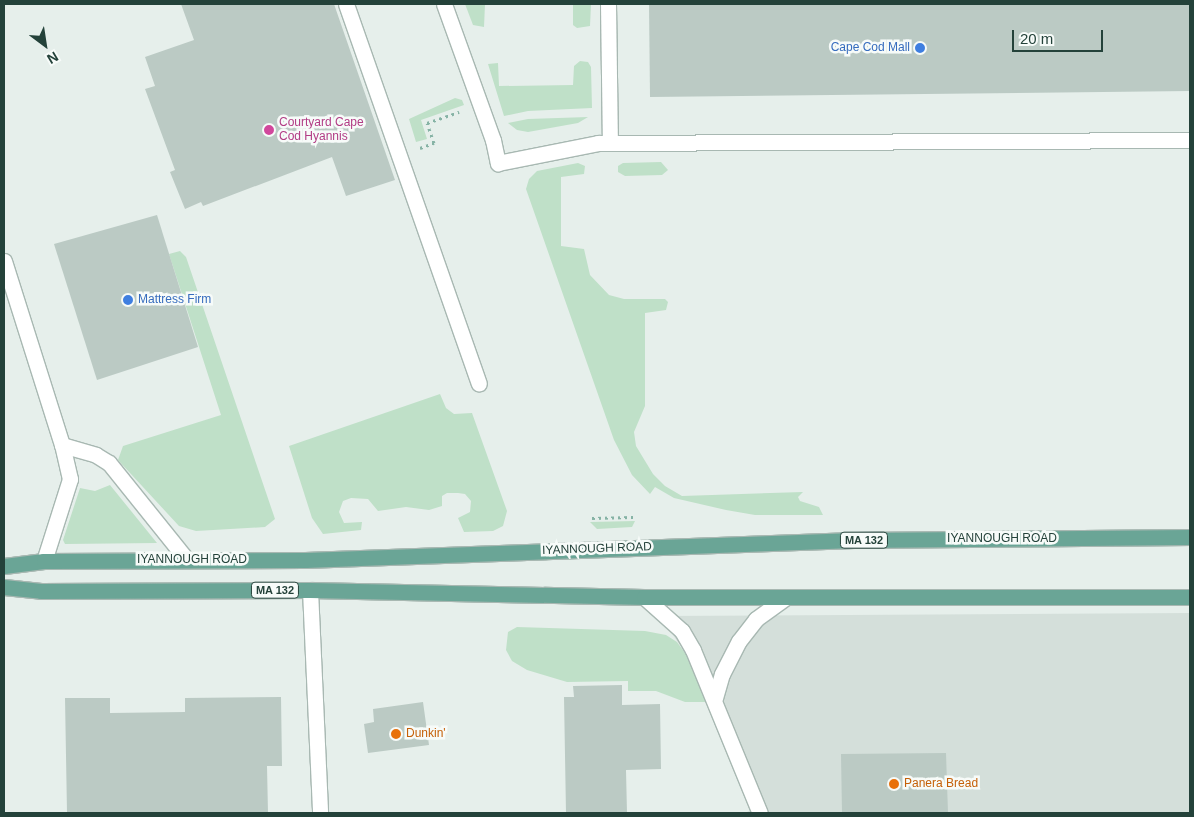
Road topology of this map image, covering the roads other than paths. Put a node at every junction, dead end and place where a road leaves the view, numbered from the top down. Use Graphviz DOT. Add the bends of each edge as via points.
graph roads {
  1 [pos="346,4"];
  2 [pos="444,4"];
  3 [pos="608,4"];
  4 [pos="1190,140"];
  5 [pos="610,143"];
  6 [pos="4,261"];
  7 [pos="479,382"];
  8 [pos="62,445"];
  9 [pos="1190,537"];
  10 [pos="187,560"];
  11 [pos="44,561"];
  12 [pos="4,566"];
  13 [pos="4,587"];
  14 [pos="310,590"];
  15 [pos="644,597"];
  16 [pos="1190,597"];
  17 [pos="785,598"];
  18 [pos="716,698"];
  19 [pos="320,813"];
  20 [pos="760,813"];
  1 -- 7 [label="lane"];
  2 -- 5 [label="lane" via="493,140 498,163 584,144"];
  3 -- 5 [label="lane"];
  4 -- 5 [label="lane"];
  6 -- 8 [label="lane"];
  8 -- 10 [label="lane" via="96,455 109,463"];
  8 -- 11 [label="lane" via="70,479"];
  9 -- 10 [label="main road, IYANNOUGH ROAD / MA 132" via="854,540 305,560"];
  10 -- 11 [label="main road, IYANNOUGH ROAD / MA 132"];
  11 -- 12 [label="main road, IYANNOUGH ROAD / MA 132"];
  13 -- 14 [label="main road, MA 132" via="41,592"];
  14 -- 15 [label="main road, MA 132"];
  14 -- 19 [label="lane"];
  15 -- 17 [label="main road, MA 132"];
  15 -- 18 [label="lane" via="682,631"];
  16 -- 17 [label="main road, MA 132"];
  17 -- 18 [label="lane" via="756,619 739,641 722,674"];
  18 -- 20 [label="lane"];
}
